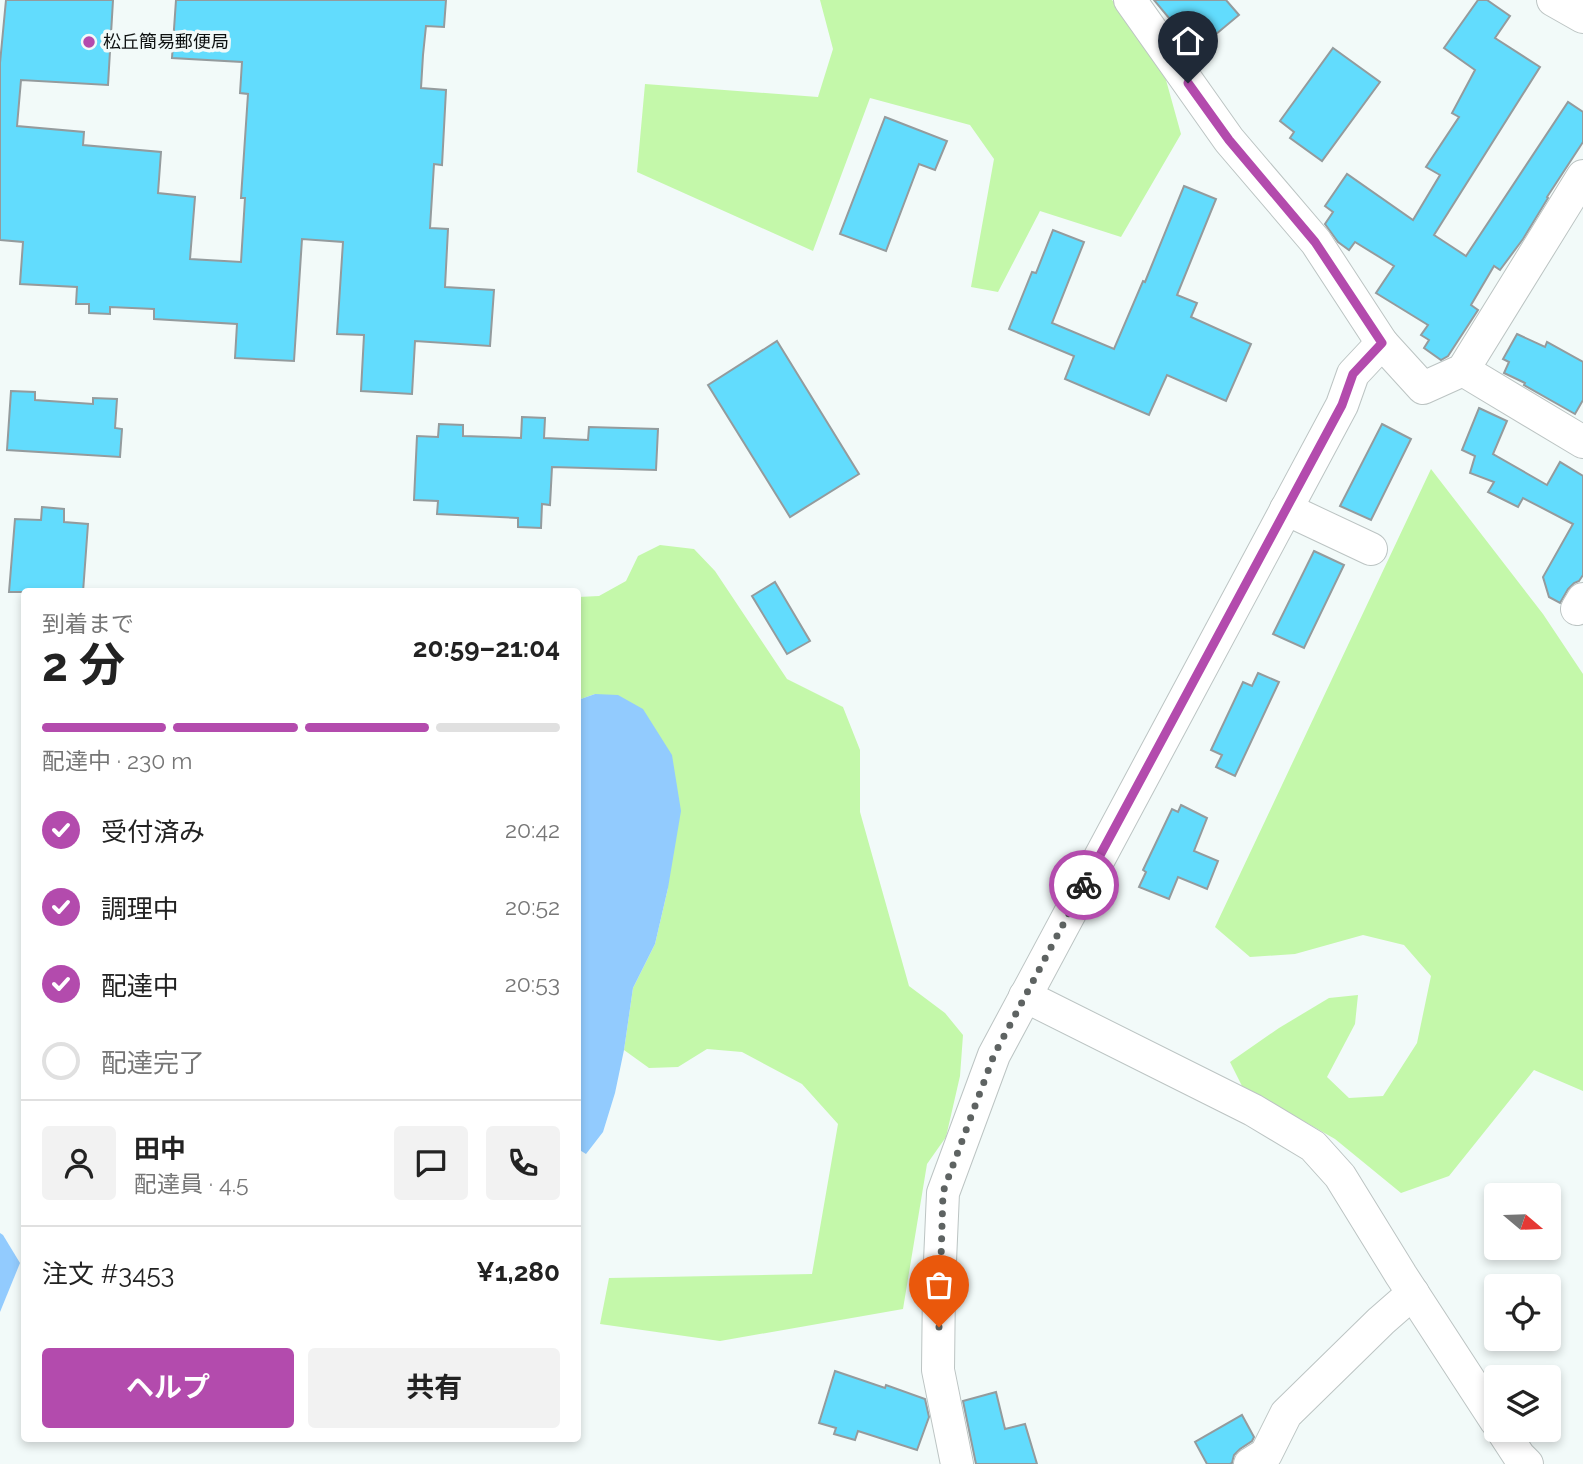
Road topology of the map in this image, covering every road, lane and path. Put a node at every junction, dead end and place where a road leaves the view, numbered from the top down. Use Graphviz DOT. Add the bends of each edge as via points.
graph roads {
  1 [pos="1130,0"];
  2 [pos="1553,0"];
  3 [pos="1583,17"];
  4 [pos="1583,176"];
  5 [pos="1382,343"];
  6 [pos="1463,370"];
  7 [pos="1583,442"];
  8 [pos="1286,509"];
  9 [pos="1371,549"];
  10 [pos="1025,996"];
  11 [pos="1413,1293"];
  12 [pos="1484,1402"];
  13 [pos="1510,1442"];
  14 [pos="957,1464"];
  15 [pos="1250,1464"];
  16 [pos="1527,1464"];
  1 -- 5 [label="street" via="1229,140 1315,242"];
  2 -- 3 [label="street"];
  4 -- 6 [label="street"];
  5 -- 6 [label="street" via="1423,388"];
  5 -- 8 [label="street" via="1353,374 1342,405"];
  6 -- 7 [label="street"];
  8 -- 9 [label="street"];
  8 -- 10 [label="street"];
  10 -- 11 [label="street" via="1243,1105 1313,1146 1340,1176"];
  10 -- 14 [label="street" via="994,1055 943,1192 939,1370"];
  11 -- 12 [label="street"];
  11 -- 15 [label="street" via="1286,1414 1266,1454"];
  13 -- 16 [label="street"];
}
